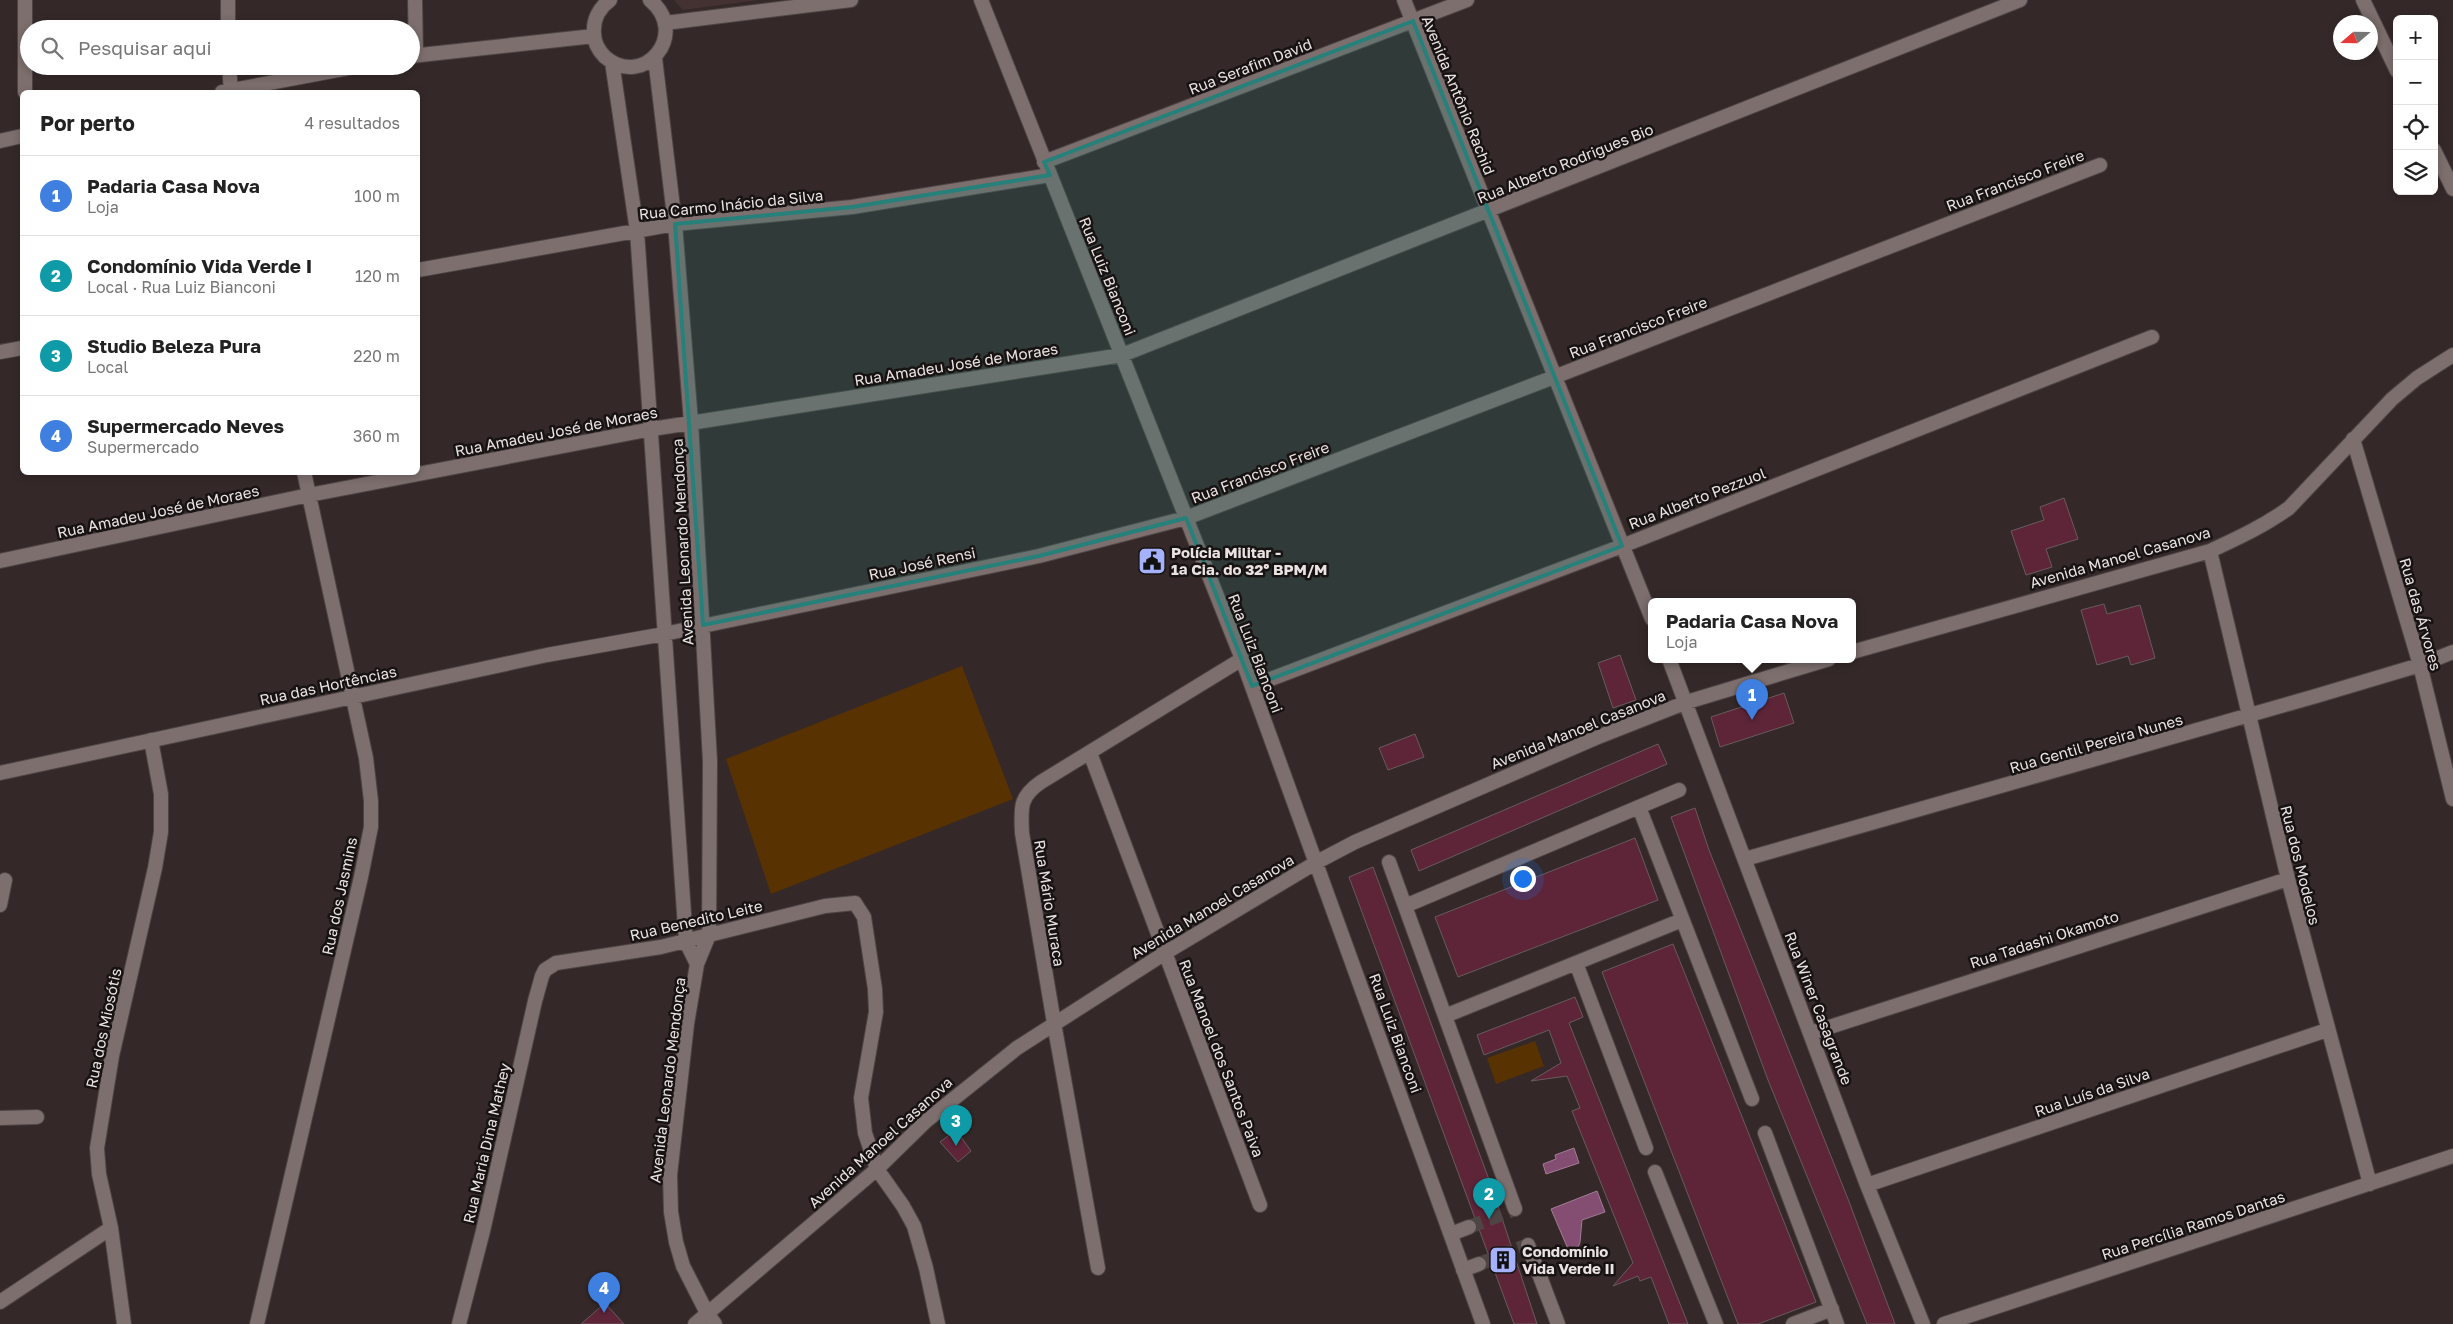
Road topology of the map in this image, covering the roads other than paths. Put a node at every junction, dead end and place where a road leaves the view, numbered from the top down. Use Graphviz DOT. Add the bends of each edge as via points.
graph roads {
  1 [pos="25,0"];
  2 [pos="228,0"];
  3 [pos="414,0"];
  4 [pos="650,0"];
  5 [pos="851,0"];
  6 [pos="981,0"];
  7 [pos="1404,0"];
  8 [pos="1467,0"];
  9 [pos="2020,0"];
  10 [pos="2363,0"];
  11 [pos="607,1"];
  12 [pos="25,20"];
  13 [pos="228,20"];
  14 [pos="414,20"];
  15 [pos="1412,21"];
  16 [pos="666,23"];
  17 [pos="594,36"];
  18 [pos="420,55"];
  19 [pos="655,58"];
  20 [pos="612,62"];
  21 [pos="2393,63"];
  22 [pos="25,75"];
  23 [pos="229,75"];
  24 [pos="314,75"];
  25 [pos="25,90"];
  26 [pos="228,90"];
  27 [pos="238,90"];
  28 [pos="20,136"];
  29 [pos="0,141"];
  30 [pos="2438,158"];
  31 [pos="1044,162"];
  32 [pos="2100,165"];
  33 [pos="1050,175"];
  34 [pos="2453,189"];
  35 [pos="1488,211"];
  36 [pos="675,224"];
  37 [pos="637,230"];
  38 [pos="420,270"];
  39 [pos="2152,337"];
  40 [pos="20,348"];
  41 [pos="0,352"];
  42 [pos="2453,354"];
  43 [pos="1122,355"];
  44 [pos="1554,377"];
  45 [pos="691,422"];
  46 [pos="652,429"];
  47 [pos="2353,439"];
  48 [pos="420,474"];
  49 [pos="305,475"];
  50 [pos="413,475"];
  51 [pos="309,495"];
  52 [pos="1186,518"];
  53 [pos="1622,546"];
  54 [pos="2210,551"];
  55 [pos="0,561"];
  56 [pos="1648,609"];
  57 [pos="703,625"];
  58 [pos="664,634"];
  59 [pos="1856,651"];
  60 [pos="2453,652"];
  61 [pos="1242,659"];
  62 [pos="1671,663"];
  63 [pos="1816,663"];
  64 [pos="2420,665"];
  65 [pos="1252,686"];
  66 [pos="354,697"];
  67 [pos="1687,702"];
  68 [pos="2249,716"];
  69 [pos="151,740"];
  70 [pos="1090,754"];
  71 [pos="0,773"];
  72 [pos="1679,790"];
  73 [pos="2453,799"];
  74 [pos="1638,808"];
  75 [pos="1745,860"];
  76 [pos="1317,862"];
  77 [pos="1389,862"];
  78 [pos="2288,878"];
  79 [pos="5,880"];
  80 [pos="0,905"];
  81 [pos="1405,906"];
  82 [pos="1682,920"];
  83 [pos="709,935"];
  84 [pos="686,942"];
  85 [pos="1165,953"];
  86 [pos="1576,963"];
  87 [pos="697,964"];
  88 [pos="545,970"];
  89 [pos="1445,1016"];
  90 [pos="1054,1023"];
  91 [pos="2327,1030"];
  92 [pos="1811,1033"];
  93 [pos="1752,1099"];
  94 [pos="37,1117"];
  95 [pos="0,1118"];
  96 [pos="1765,1133"];
  97 [pos="1646,1148"];
  98 [pos="2453,1156"];
  99 [pos="877,1169"];
  100 [pos="1655,1172"];
  101 [pos="2370,1184"];
  102 [pos="1867,1185"];
  103 [pos="1260,1205"];
  104 [pos="1515,1209"];
  105 [pos="1469,1227"];
  106 [pos="111,1228"];
  107 [pos="1450,1234"];
  108 [pos="1528,1245"];
  109 [pos="1479,1264"];
  110 [pos="1098,1268"];
  111 [pos="1463,1270"];
  112 [pos="0,1302"];
  113 [pos="1832,1309"];
  114 [pos="711,1319"];
  115 [pos="124,1324"];
  116 [pos="257,1324"];
  117 [pos="459,1324"];
  118 [pos="695,1324"];
  119 [pos="938,1324"];
  120 [pos="1482,1324"];
  121 [pos="1558,1324"];
  122 [pos="1716,1324"];
  123 [pos="1793,1324"];
  124 [pos="1837,1324"];
  125 [pos="1923,1324"];
  126 [pos="1944,1324"];
  1 -- 12 [label="street"];
  2 -- 13 [label="street"];
  3 -- 14 [label="street"];
  4 -- 16 [label="street"];
  5 -- 16 [label="street"];
  6 -- 31 [label="street, Rua Luiz Bianconi"];
  7 -- 15 [label="street, Avenida Antônio Rachid"];
  8 -- 15 [label="street, Rua Serafim David"];
  9 -- 35 [label="street, Rua Alberto Rodrigues Bio"];
  10 -- 21 [label="street"];
  11 -- 17 [label="street" via="598,13"];
  15 -- 31 [label="street, Rua Serafim David"];
  15 -- 35 [label="street, Avenida Antônio Rachid"];
  16 -- 19 [label="street" via="666,38"];
  17 -- 18 [label="street"];
  17 -- 20 [label="street" via="597,46"];
  19 -- 20 [label="street" via="634,67"];
  19 -- 36 [label="street, Avenida Leonardo Mendonça"];
  20 -- 37 [label="street, Avenida Leonardo Mendonça"];
  22 -- 25 [label="street"];
  23 -- 26 [label="street"];
  24 -- 27 [label="street"];
  28 -- 29 [label="street"];
  30 -- 34 [label="street"];
  31 -- 33 [label="street, Rua Luiz Bianconi"];
  32 -- 44 [label="street, Rua Francisco Freire"];
  33 -- 36 [label="street, Rua Carmo Inácio da Silva" via="852,207"];
  33 -- 43 [label="street, Rua Luiz Bianconi"];
  35 -- 43 [label="street, Rua Alberto Rodrigues Bio"];
  35 -- 44 [label="street, Avenida Antônio Rachid"];
  36 -- 37 [label="street, Rua Carmo Inácio da Silva"];
  36 -- 45 [label="street, Avenida Leonardo Mendonça"];
  37 -- 38 [label="street, Rua Carmo Inácio da Silva"];
  37 -- 46 [label="street, Avenida Leonardo Mendonça"];
  39 -- 53 [label="street, Rua Alberto Pezzuol"];
  40 -- 41 [label="street"];
  42 -- 47 [label="street, Avenida Manoel Casanova" via="2398,394"];
  43 -- 45 [label="street, Rua Amadeu José de Moraes"];
  43 -- 52 [label="street, Rua Luiz Bianconi"];
  44 -- 52 [label="street, Rua Francisco Freire"];
  44 -- 53 [label="street, Avenida Antônio Rachid"];
  45 -- 46 [label="street, Rua Amadeu José de Moraes"];
  45 -- 57 [label="street, Avenida Leonardo Mendonça"];
  46 -- 48 [label="street, Rua Amadeu José de Moraes"];
  46 -- 58 [label="street, Avenida Leonardo Mendonça"];
  47 -- 54 [label="street, Avenida Manoel Casanova" via="2288,508 2268,523"];
  47 -- 64 [label="street, Rua das Árvores"];
  49 -- 51 [label="street, Rua dos Jasmins"];
  50 -- 51 [label="street, Rua Amadeu José de Moraes"];
  51 -- 55 [label="street, Rua Amadeu José de Moraes"];
  51 -- 66 [label="street, Rua dos Jasmins"];
  52 -- 57 [label="street, Rua José Rensi" via="1039,556"];
  52 -- 61 [label="street, Rua Luiz Bianconi"];
  53 -- 56 [label="street, Avenida Antônio Rachid"];
  53 -- 65 [label="street, Rua Alberto Pezzuol"];
  54 -- 59 [label="street, Avenida Manoel Casanova"];
  54 -- 68 [label="street, Rua dos Modelos"];
  57 -- 58 [label="street, Rua José Rensi"];
  57 -- 83 [label="street, Avenida Leonardo Mendonça" via="710,761"];
  58 -- 66 [label="street, Rua das Hortências" via="547,655"];
  58 -- 84 [label="street, Avenida Leonardo Mendonça"];
  60 -- 64 [label="street, Rua Gentil Pereira Nunes"];
  61 -- 65 [label="street, Rua Luiz Bianconi"];
  61 -- 70 [label="street, Rua Mário Muraca"];
  62 -- 67 [label="street"];
  63 -- 67 [label="street, Avenida Manoel Casanova"];
  64 -- 68 [label="street, Rua Gentil Pereira Nunes"];
  64 -- 73 [label="street, Rua das Árvores"];
  65 -- 76 [label="street, Rua Luiz Bianconi"];
  66 -- 69 [label="street, Rua das Hortências"];
  66 -- 116 [label="street, Rua dos Jasmins" via="366,758 371,801 370,827"];
  67 -- 75 [label="street, Rua Winer Casagrande"];
  67 -- 76 [label="street, Avenida Manoel Casanova" via="1472,791"];
  68 -- 75 [label="street, Rua Gentil Pereira Nunes"];
  68 -- 78 [label="street, Rua dos Modelos"];
  69 -- 71 [label="street, Rua das Hortências"];
  69 -- 106 [label="street, Rua dos Miosótis" via="161,794 161,832 112,1056 97,1148 99,1174"];
  70 -- 85 [label="street, Rua Manoel dos Santos Paiva"];
  70 -- 90 [label="street, Rua Mário Muraca" via="1033,787 1026,794 1021,809 1022,833"];
  72 -- 74 [label="street"];
  74 -- 81 [label="street"];
  74 -- 82 [label="street"];
  75 -- 92 [label="street, Rua Winer Casagrande"];
  76 -- 85 [label="street, Avenida Manoel Casanova"];
  76 -- 107 [label="street, Rua Luiz Bianconi"];
  77 -- 81 [label="street"];
  78 -- 91 [label="street, Rua dos Modelos"];
  78 -- 92 [label="street, Rua Tadashi Okamoto"];
  79 -- 80 [label="street"];
  81 -- 89 [label="street"];
  82 -- 86 [label="street"];
  82 -- 93 [label="street"];
  83 -- 84 [label="street, Rua Benedito Leite"];
  83 -- 87 [label="street, Avenida Leonardo Mendonça"];
  83 -- 99 [label="street, Rua Benedito Leite" via="825,906 855,903 864,918 876,989 876,1012 861,1098 865,1133"];
  84 -- 87 [label="street, Avenida Leonardo Mendonça"];
  84 -- 88 [label="street, Rua Benedito Leite" via="643,951 578,958 556,963"];
  85 -- 90 [label="street, Avenida Manoel Casanova"];
  85 -- 103 [label="street, Rua Manoel dos Santos Paiva"];
  86 -- 89 [label="street"];
  86 -- 97 [label="street"];
  87 -- 114 [label="street, Avenida Leonardo Mendonça" via="670,1176 671,1212 683,1266"];
  88 -- 117 [label="street, Rua Maria Dina Mathey"];
  89 -- 104 [label="street"];
  90 -- 99 [label="street, Avenida Manoel Casanova" via="926,1120"];
  90 -- 110 [label="street, Rua Mário Muraca"];
  91 -- 101 [label="street, Rua dos Modelos"];
  91 -- 102 [label="street, Rua Luís da Silva"];
  92 -- 102 [label="street, Rua Winer Casagrande"];
  94 -- 95 [label="street"];
  96 -- 113 [label="street"];
  98 -- 101 [label="street, Rua Percília Ramos Dantas"];
  99 -- 114 [label="street, Avenida Manoel Casanova"];
  99 -- 119 [label="street" via="914,1226"];
  100 -- 122 [label="street"];
  101 -- 126 [label="street, Rua Percília Ramos Dantas"];
  102 -- 125 [label="street, Rua Winer Casagrande"];
  105 -- 107 [label="street"];
  106 -- 112 [label="street"];
  106 -- 115 [label="street, Rua dos Miosótis"];
  107 -- 111 [label="street, Rua Luiz Bianconi"];
  108 -- 121 [label="street"];
  109 -- 111 [label="street"];
  111 -- 120 [label="street, Rua Luiz Bianconi"];
  113 -- 123 [label="street"];
  113 -- 124 [label="street"];
  114 -- 118 [label="street, Avenida Manoel Casanova"];
}
